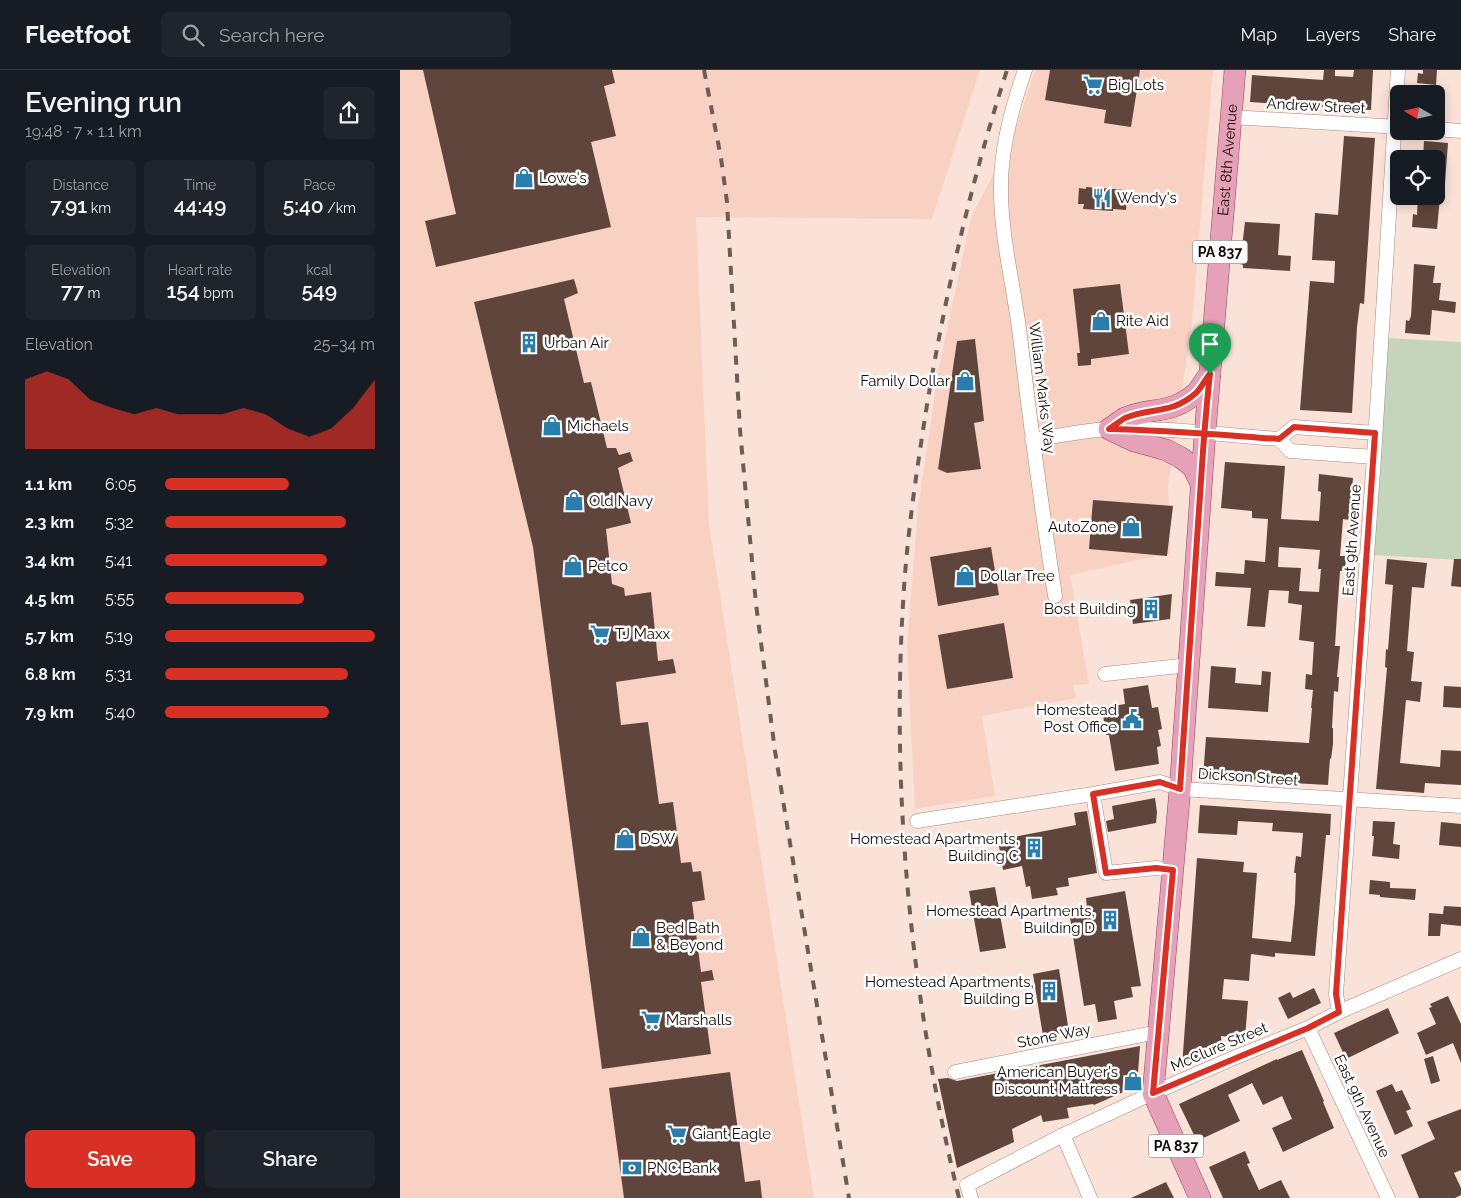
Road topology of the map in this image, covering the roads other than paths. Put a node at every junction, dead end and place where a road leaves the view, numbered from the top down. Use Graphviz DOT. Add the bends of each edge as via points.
graph roads {
  1 [pos="1025,70"];
  2 [pos="1235,70"];
  3 [pos="1398,70"];
  4 [pos="1398,85"];
  5 [pos="1231,117"];
  6 [pos="1390,127"];
  7 [pos="1445,130"];
  8 [pos="1461,131"];
  9 [pos="1396,140"];
  10 [pos="1210,374"];
  11 [pos="1109,429"];
  12 [pos="1375,433"];
  13 [pos="1205,434"];
  14 [pos="1279,439"];
  15 [pos="1032,440"];
  16 [pos="1374,456"];
  17 [pos="1201,484"];
  18 [pos="1056,596"];
  19 [pos="1188,665"];
  20 [pos="1105,674"];
  21 [pos="1180,789"];
  22 [pos="1093,794"];
  23 [pos="1350,800"];
  24 [pos="1461,806"];
  25 [pos="917,821"];
  26 [pos="1173,870"];
  27 [pos="1461,959"];
  28 [pos="1339,1012"];
  29 [pos="1308,1028"];
  30 [pos="1158,1032"];
  31 [pos="955,1072"];
  32 [pos="1153,1093"];
  33 [pos="1063,1135"];
  34 [pos="969,1191"];
  35 [pos="1090,1198"];
  36 [pos="1200,1198"];
  37 [pos="1388,1198"];
  1 -- 15 [label="street, William Marks Way" via="1007,132 1001,184"];
  2 -- 5 [label="main road, East 8th Avenue / PA 837"];
  3 -- 4 [label="street, East 9th Avenue"];
  5 -- 6 [label="street, Andrew Street"];
  5 -- 10 [label="main road, East 8th Avenue / PA 837"];
  7 -- 8 [label="street"];
  9 -- 12 [label="street, East 9th Avenue"];
  10 -- 11 [label="main road" via="1197,392 1179,404 1124,419"];
  10 -- 13 [label="main road, East 8th Avenue / PA 837"];
  11 -- 13 [label="street"];
  11 -- 15 [label="street"];
  11 -- 17 [label="main road" via="1180,457 1193,467"];
  12 -- 14 [label="street" via="1294,427"];
  12 -- 16 [label="street, East 9th Avenue"];
  13 -- 14 [label="street"];
  13 -- 17 [label="main road, East 8th Avenue / PA 837"];
  14 -- 16 [label="street" via="1290,451"];
  15 -- 18 [label="street, William Marks Way"];
  16 -- 23 [label="street, East 9th Avenue"];
  17 -- 19 [label="main road, East 8th Avenue / PA 837"];
  19 -- 20 [label="street"];
  19 -- 21 [label="main road, East 8th Avenue / PA 837"];
  21 -- 22 [label="street, Dickson Street" via="1160,782"];
  21 -- 23 [label="street, Dickson Street"];
  21 -- 26 [label="main road, East 8th Avenue / PA 837"];
  22 -- 25 [label="street, Dickson Street"];
  22 -- 26 [label="street" via="1106,873 1156,868"];
  23 -- 24 [label="street, Dickson Street"];
  23 -- 28 [label="street, East 9th Avenue" via="1336,994"];
  26 -- 30 [label="main road, East 8th Avenue / PA 837"];
  27 -- 28 [label="street, McClure Street"];
  28 -- 29 [label="street, McClure Street"];
  29 -- 32 [label="street, McClure Street"];
  29 -- 37 [label="street, East 9th Avenue"];
  30 -- 31 [label="street, Stone Way"];
  30 -- 32 [label="main road, East 8th Avenue / PA 837"];
  32 -- 33 [label="street, McClure Street"];
  32 -- 36 [label="main road, East 8th Avenue / PA 837"];
  33 -- 34 [label="street, McClure Street"];
  33 -- 35 [label="street"];
}
